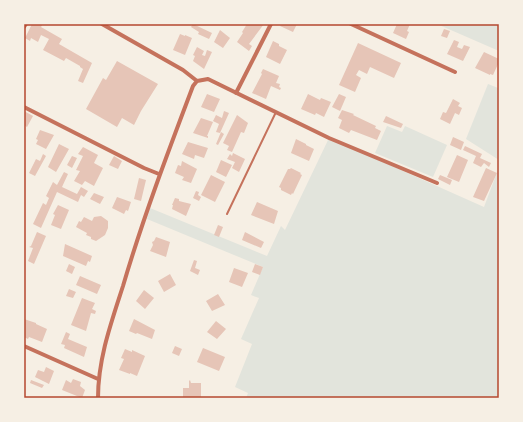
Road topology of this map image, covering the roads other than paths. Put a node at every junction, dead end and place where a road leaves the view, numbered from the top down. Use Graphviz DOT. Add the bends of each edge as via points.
graph roads {
  1 [pos="26,24"];
  2 [pos="102,24"];
  3 [pos="271,24"];
  4 [pos="351,24"];
  5 [pos="24,27"];
  6 [pos="455,72"];
  7 [pos="197,81"];
  8 [pos="236,93"];
  9 [pos="24,107"];
  10 [pos="276,112"];
  11 [pos="159,174"];
  12 [pos="436,183"];
  13 [pos="227,214"];
  14 [pos="24,346"];
  15 [pos="98,379"];
  16 [pos="98,398"];
  1 -- 5 [label="street"];
  2 -- 7 [label="street" via="183,70"];
  3 -- 8 [label="street"];
  4 -- 6 [label="street"];
  7 -- 8 [label="street" via="208,79"];
  7 -- 11 [label="street"];
  8 -- 10 [label="street"];
  9 -- 11 [label="street"];
  10 -- 12 [label="street" via="329,138"];
  10 -- 13 [label="lane"];
  11 -- 15 [label="street" via="104,346"];
  14 -- 15 [label="street"];
  15 -- 16 [label="street"];
}
